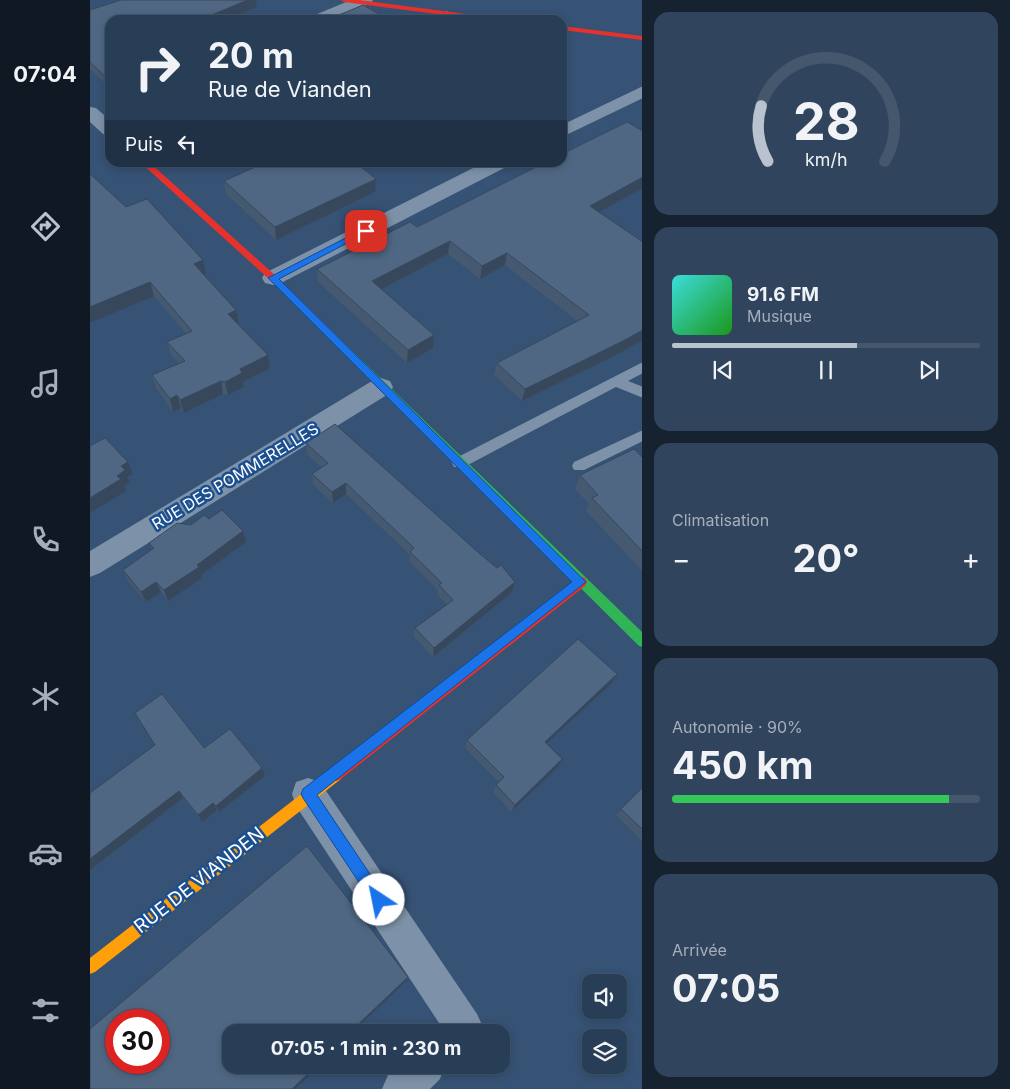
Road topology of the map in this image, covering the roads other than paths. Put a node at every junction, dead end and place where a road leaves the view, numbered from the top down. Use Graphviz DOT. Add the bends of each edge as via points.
graph roads {
  1 [pos="356,1"];
  2 [pos="446,14"];
  3 [pos="327,15"];
  4 [pos="454,15"];
  5 [pos="567,29"];
  6 [pos="642,38"];
  7 [pos="642,91"];
  8 [pos="105,107"];
  9 [pos="90,113"];
  10 [pos="105,126"];
  11 [pos="567,129"];
  12 [pos="149,167"];
  13 [pos="491,167"];
  14 [pos="272,278"];
  15 [pos="642,367"];
  16 [pos="616,381"];
  17 [pos="381,387"];
  18 [pos="642,393"];
  19 [pos="642,435"];
  20 [pos="458,463"];
  21 [pos="579,466"];
  22 [pos="90,564"];
  23 [pos="581,582"];
  24 [pos="642,642"];
  25 [pos="308,794"];
  26 [pos="90,966"];
  27 [pos="462,1024"];
  28 [pos="417,1074"];
  29 [pos="402,1089"];
  1 -- 2 [label="street"];
  1 -- 3 [label="street"];
  2 -- 4 [label="street"];
  5 -- 6 [label="street"];
  7 -- 11 [label="street"];
  8 -- 9 [label="street"];
  9 -- 10 [label="street"];
  12 -- 14 [label="street"];
  13 -- 14 [label="street"];
  14 -- 17 [label="street"];
  15 -- 16 [label="lane"];
  16 -- 18 [label="lane"];
  16 -- 20 [label="lane"];
  17 -- 20 [label="street"];
  17 -- 22 [label="street, RUE DES POMMERELLES"];
  19 -- 21 [label="lane"];
  20 -- 23 [label="street"];
  23 -- 24 [label="street"];
  23 -- 25 [label="street, RUE DE VIANDEN"];
  25 -- 26 [label="street, RUE DE VIANDEN"];
  25 -- 27 [label="street"];
  28 -- 29 [label="street"];
}
